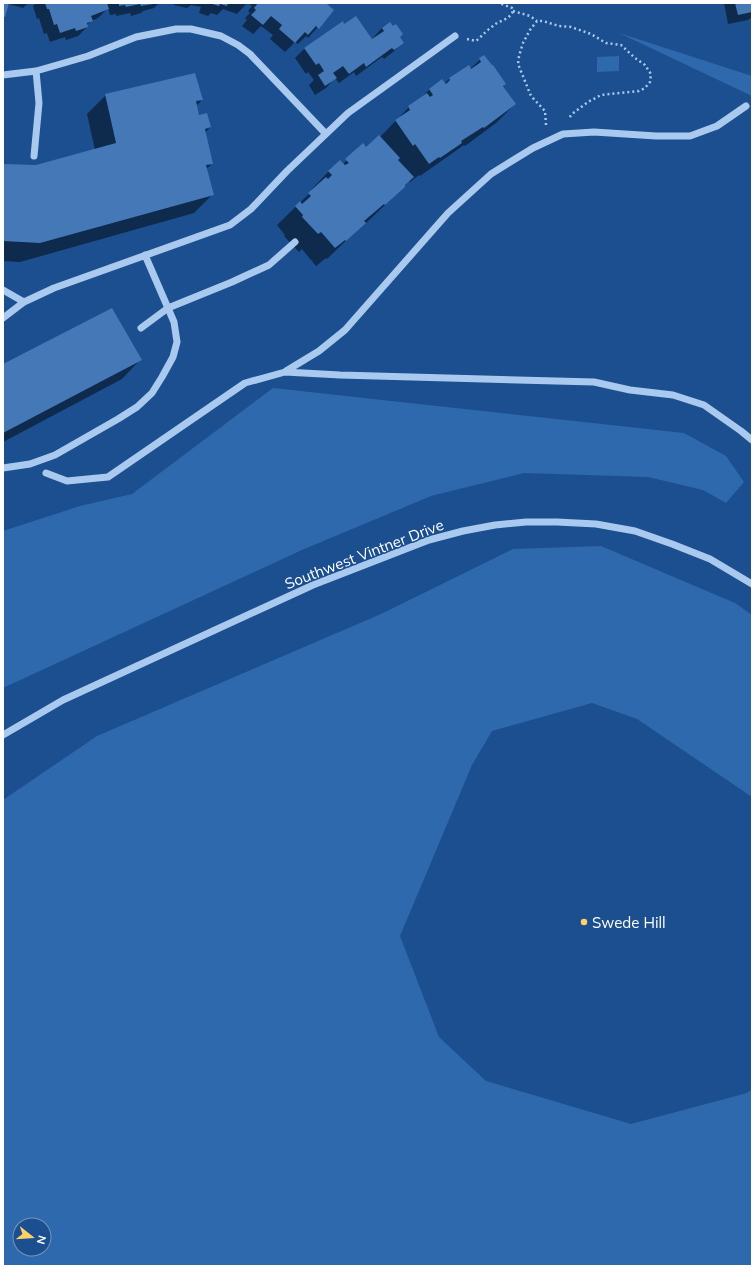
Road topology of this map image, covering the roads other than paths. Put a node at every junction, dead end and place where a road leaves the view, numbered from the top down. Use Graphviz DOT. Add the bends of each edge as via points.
graph roads {
  1 [pos="455,36"];
  2 [pos="36,71"];
  3 [pos="3,75"];
  4 [pos="746,106"];
  5 [pos="326,134"];
  6 [pos="34,156"];
  7 [pos="295,242"];
  8 [pos="145,256"];
  9 [pos="3,290"];
  10 [pos="24,302"];
  11 [pos="168,308"];
  12 [pos="3,318"];
  13 [pos="141,328"];
  14 [pos="286,372"];
  15 [pos="752,440"];
  16 [pos="3,468"];
  17 [pos="46,472"];
  18 [pos="752,584"];
  19 [pos="3,736"];
  1 -- 5 [label="street" via="348,113"];
  2 -- 3 [label="street"];
  2 -- 5 [label="street" via="157,32 176,29 205,32 221,36 250,54"];
  2 -- 6 [label="street" via="39,103"];
  4 -- 14 [label="street" via="718,126 690,136 594,132 563,134 533,148 492,174 453,208 345,330 319,351"];
  5 -- 8 [label="street" via="251,209 230,225"];
  7 -- 11 [label="street" via="269,265"];
  8 -- 10 [label="street" via="54,288"];
  8 -- 11 [label="street"];
  9 -- 10 [label="street"];
  10 -- 12 [label="street"];
  11 -- 13 [label="street"];
  11 -- 16 [label="street" via="174,322 177,342 173,357 152,393 137,407 55,455 30,464"];
  14 -- 15 [label="street" via="594,382 630,390 673,395 704,405"];
  14 -- 17 [label="street" via="245,383 108,477 67,481"];
  18 -- 19 [label="street, Southwest Vintner Drive" via="710,559 635,531 596,524 557,522 526,522 462,531 429,540 313,585 63,700"];
}
